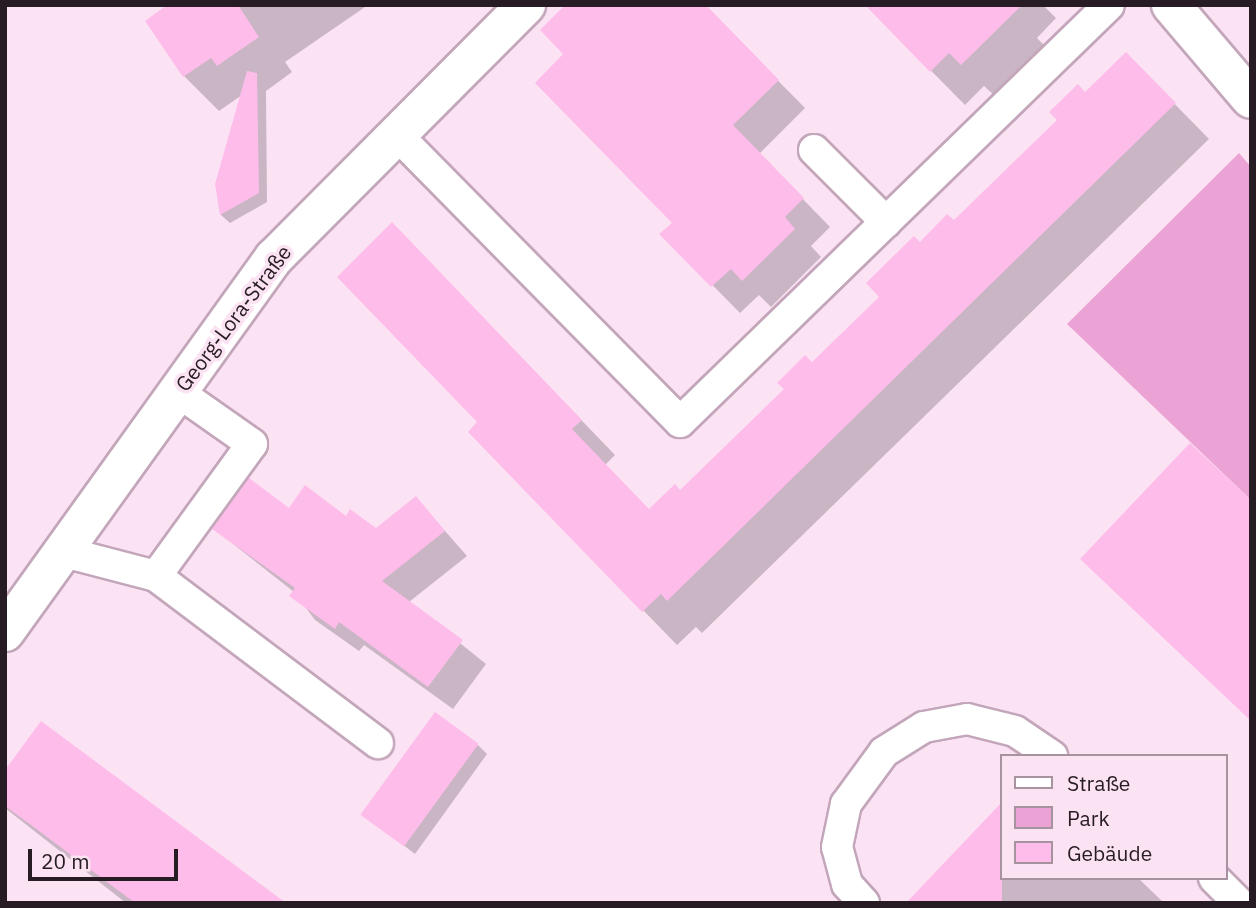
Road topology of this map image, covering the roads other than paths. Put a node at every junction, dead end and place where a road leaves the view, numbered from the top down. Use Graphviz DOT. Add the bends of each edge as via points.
graph roads {
  1 [pos="526,5"];
  2 [pos="1109,5"];
  3 [pos="1171,5"];
  4 [pos="1251,99"];
  5 [pos="397,135"];
  6 [pos="814,149"];
  7 [pos="886,222"];
  8 [pos="178,392"];
  9 [pos="64,552"];
  10 [pos="156,576"];
  11 [pos="5,632"];
  12 [pos="378,743"];
  13 [pos="1049,754"];
  14 [pos="1216,880"];
  15 [pos="864,903"];
  16 [pos="1239,903"];
  1 -- 5 [label="street, Georg-Lora-Straße"];
  2 -- 7 [label="lane"];
  3 -- 4 [label="street"];
  5 -- 7 [label="lane" via="680,422"];
  5 -- 8 [label="street, Georg-Lora-Straße" via="274,258"];
  6 -- 7 [label="lane"];
  8 -- 9 [label="street, Georg-Lora-Straße"];
  8 -- 10 [label="lane" via="252,444"];
  9 -- 10 [label="lane"];
  9 -- 11 [label="street, Georg-Lora-Straße"];
  10 -- 12 [label="lane"];
  13 -- 15 [label="lane" via="1015,731 967,719 924,727 884,752 846,804 836,847 847,884"];
  14 -- 16 [label="lane"];
}
